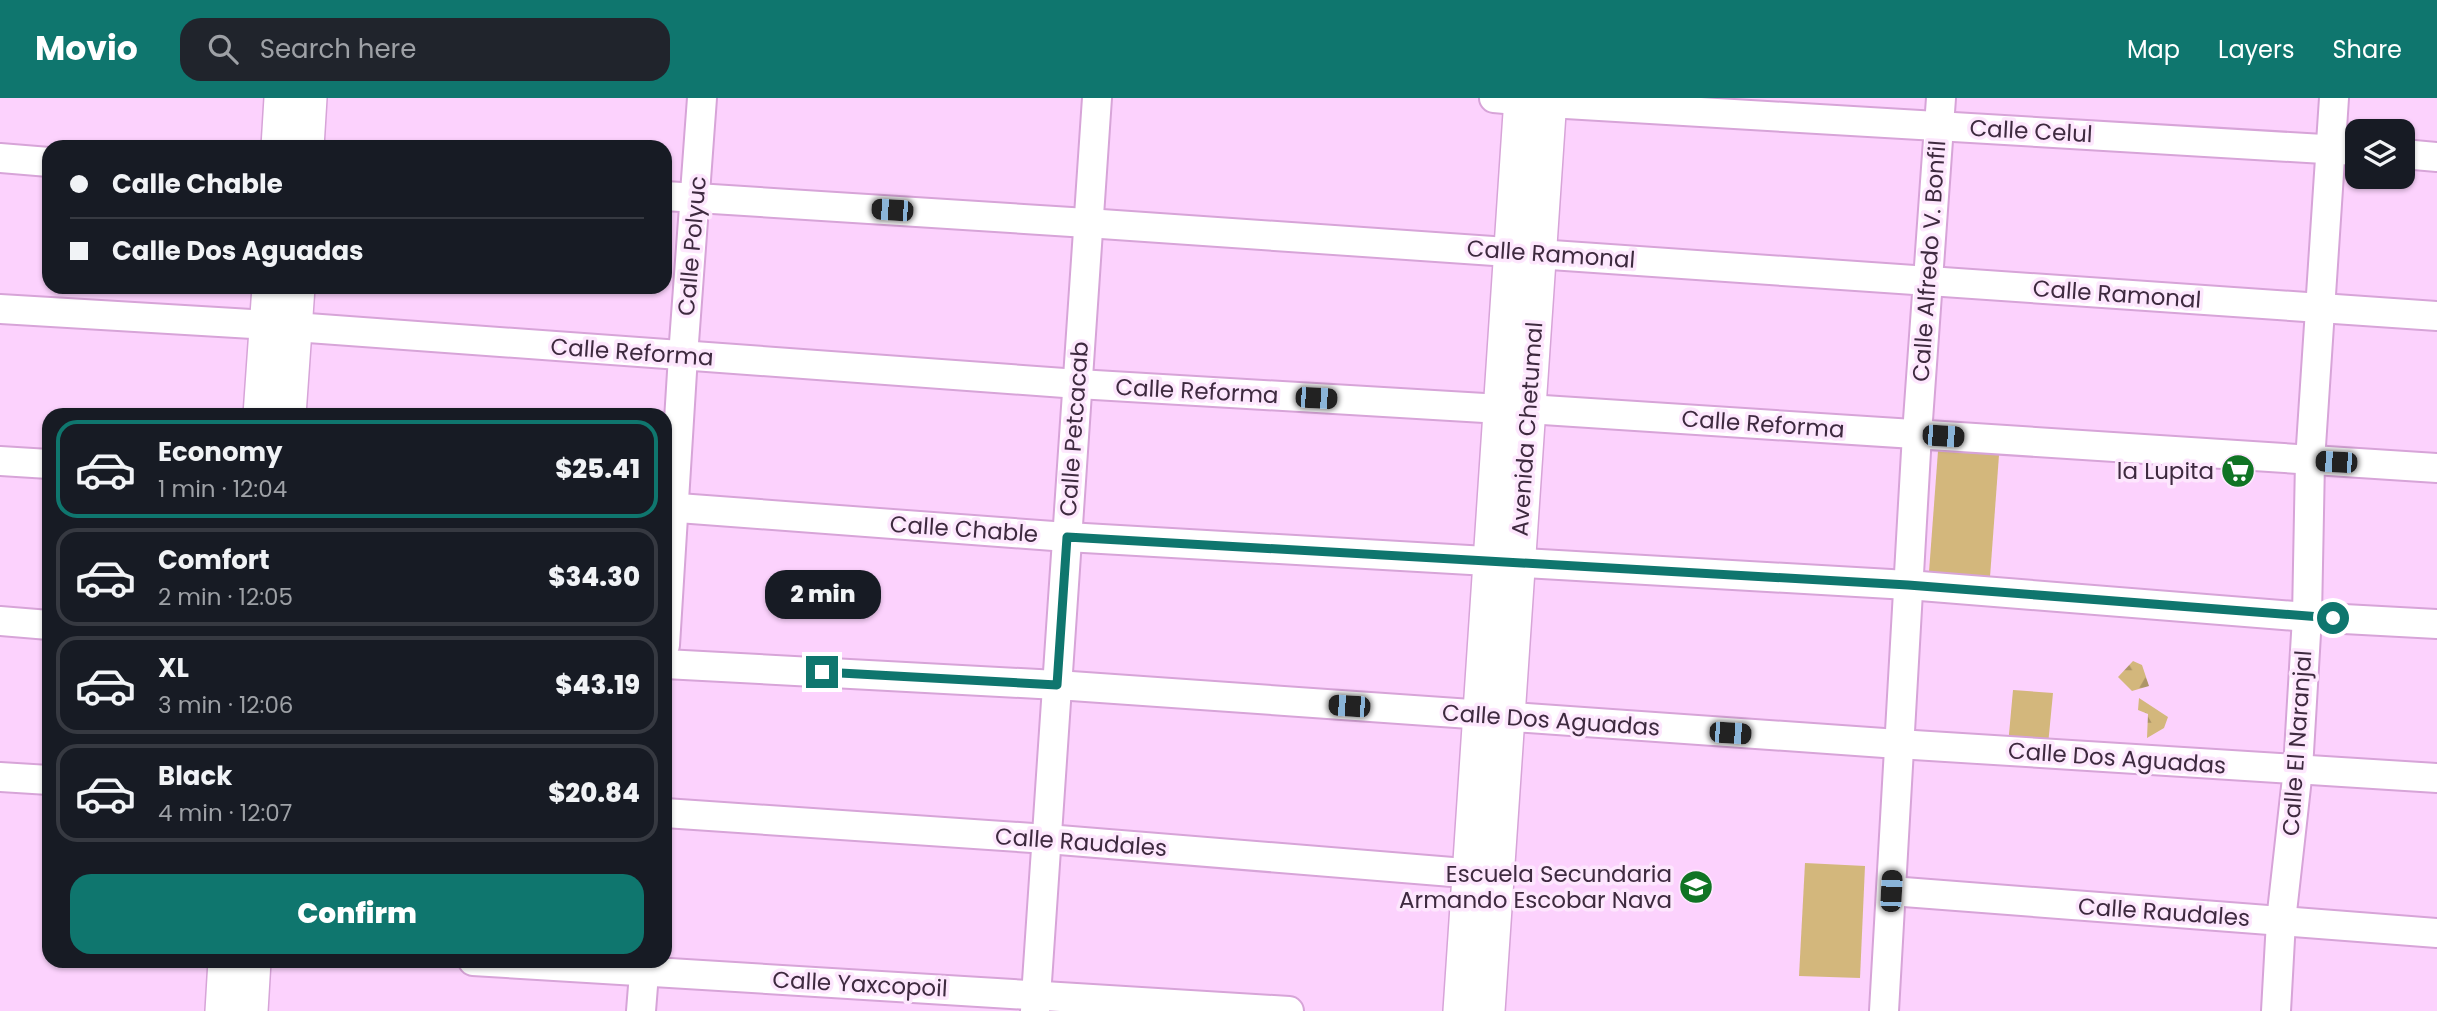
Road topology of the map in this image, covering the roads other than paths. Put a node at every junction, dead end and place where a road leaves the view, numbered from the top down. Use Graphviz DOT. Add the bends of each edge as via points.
graph roads {
  1 [pos="282,98"];
  2 [pos="309,98"];
  3 [pos="702,98"];
  4 [pos="1097,98"];
  5 [pos="1941,98"];
  6 [pos="2334,98"];
  7 [pos="1527,99"];
  8 [pos="1940,126"];
  9 [pos="279,140"];
  10 [pos="306,140"];
  11 [pos="2344,150"];
  12 [pos="2415,155"];
  13 [pos="2437,157"];
  14 [pos="0,158"];
  15 [pos="42,161"];
  16 [pos="672,196"];
  17 [pos="696,198"];
  18 [pos="1087,223"];
  19 [pos="1525,253"];
  20 [pos="1926,279"];
  21 [pos="272,294"];
  22 [pos="294,294"];
  23 [pos="0,309"];
  24 [pos="2320,309"];
  25 [pos="2437,316"];
  26 [pos="281,326"];
  27 [pos="683,356"];
  28 [pos="1078,384"];
  29 [pos="263,408"];
  30 [pos="288,408"];
  31 [pos="1515,409"];
  32 [pos="1917,434"];
  33 [pos="0,461"];
  34 [pos="2310,461"];
  35 [pos="42,464"];
  36 [pos="2437,468"];
  37 [pos="672,475"];
  38 [pos="672,508"];
  39 [pos="1067,537"];
  40 [pos="1504,563"];
  41 [pos="1908,585"];
  42 [pos="2306,617"];
  43 [pos="0,621"];
  44 [pos="42,624"];
  45 [pos="2437,624"];
  46 [pos="672,664"];
  47 [pos="1057,685"];
  48 [pos="1494,717"];
  49 [pos="1898,744"];
  50 [pos="2298,769"];
  51 [pos="0,777"];
  52 [pos="2437,778"];
  53 [pos="42,780"];
  54 [pos="672,813"];
  55 [pos="1047,839"];
  56 [pos="1484,874"];
  57 [pos="1891,891"];
  58 [pos="2281,921"];
  59 [pos="2437,933"];
  60 [pos="226,968"];
  61 [pos="253,968"];
  62 [pos="645,968"];
  63 [pos="666,968"];
  64 [pos="1036,1003"];
  65 [pos="223,1011"];
  66 [pos="250,1011"];
  67 [pos="641,1011"];
  68 [pos="1289,1011"];
  69 [pos="1461,1011"];
  70 [pos="1487,1011"];
  71 [pos="1884,1011"];
  72 [pos="2276,1011"];
  1 -- 9 [label="main road"];
  2 -- 10 [label="main road"];
  3 -- 17 [label="street, Calle Polyuc"];
  4 -- 18 [label="street, Calle Petcacab"];
  5 -- 8 [label="street, Calle Alfredo V. Bonfil"];
  6 -- 11 [label="street, Calle El Naranjal"];
  7 -- 8 [label="street, Calle Celul"];
  7 -- 19 [label="main road, Avenida Chetumal"];
  8 -- 11 [label="street, Calle Celul"];
  8 -- 20 [label="street, Calle Alfredo V. Bonfil"];
  11 -- 24 [label="street, Calle El Naranjal"];
  12 -- 13 [label="street"];
  14 -- 15 [label="street"];
  16 -- 17 [label="street, Calle Ramonal"];
  17 -- 18 [label="street, Calle Ramonal"];
  17 -- 27 [label="street, Calle Polyuc"];
  18 -- 19 [label="street, Calle Ramonal"];
  18 -- 28 [label="street, Calle Petcacab"];
  19 -- 20 [label="street, Calle Ramonal"];
  19 -- 31 [label="main road, Avenida Chetumal"];
  20 -- 24 [label="street, Calle Ramonal"];
  20 -- 32 [label="street, Calle Alfredo V. Bonfil"];
  21 -- 26 [label="main road"];
  22 -- 26 [label="main road"];
  23 -- 26 [label="street, Calle Reforma"];
  24 -- 25 [label="street, Calle Ramonal"];
  24 -- 34 [label="street, Calle El Naranjal"];
  26 -- 27 [label="street, Calle Reforma"];
  26 -- 29 [label="main road"];
  26 -- 30 [label="main road"];
  27 -- 28 [label="street, Calle Reforma"];
  27 -- 37 [label="street, Calle Polyuc"];
  28 -- 31 [label="street, Calle Reforma"];
  28 -- 39 [label="street, Calle Petcacab"];
  31 -- 32 [label="street, Calle Reforma"];
  31 -- 40 [label="main road, Avenida Chetumal"];
  32 -- 34 [label="street, Calle Reforma"];
  32 -- 41 [label="street, Calle Alfredo V. Bonfil"];
  33 -- 35 [label="street"];
  34 -- 36 [label="street, Calle Reforma"];
  34 -- 42 [label="street, Calle El Naranjal"];
  38 -- 39 [label="street, Calle Chable"];
  39 -- 40 [label="street, Calle Chable"];
  39 -- 47 [label="street, Calle Petcacab"];
  40 -- 41 [label="street, Calle Chable"];
  40 -- 48 [label="main road, Avenida Chetumal"];
  41 -- 42 [label="street, Calle Chable"];
  41 -- 49 [label="street, Calle Alfredo V. Bonfil"];
  42 -- 45 [label="street, Calle Chable"];
  42 -- 50 [label="street, Calle El Naranjal"];
  43 -- 44 [label="street"];
  46 -- 47 [label="street, Calle Dos Aguadas"];
  47 -- 48 [label="street, Calle Dos Aguadas"];
  47 -- 55 [label="street, Calle Petcacab"];
  48 -- 49 [label="street, Calle Dos Aguadas"];
  48 -- 56 [label="main road, Avenida Chetumal"];
  49 -- 50 [label="street, Calle Dos Aguadas"];
  49 -- 57 [label="street, Calle Alfredo V. Bonfil"];
  50 -- 52 [label="street, Calle Dos Aguadas"];
  50 -- 58 [label="street, Calle El Naranjal"];
  51 -- 53 [label="street"];
  54 -- 55 [label="street, Calle Raudales"];
  55 -- 56 [label="street, Calle Raudales"];
  55 -- 64 [label="street, Calle Petcacab"];
  56 -- 69 [label="main road, Avenida Chetumal"];
  56 -- 70 [label="main road, Avenida Chetumal"];
  57 -- 58 [label="street, Calle Raudales"];
  57 -- 71 [label="street, Calle Alfredo V. Bonfil"];
  58 -- 59 [label="street, Calle Raudales"];
  58 -- 72 [label="street, Calle El Naranjal"];
  60 -- 65 [label="main road"];
  61 -- 66 [label="main road"];
  62 -- 67 [label="street"];
  63 -- 64 [label="street, Calle Yaxcopoil"];
  64 -- 68 [label="street, Calle Yaxcopoil"];
}
